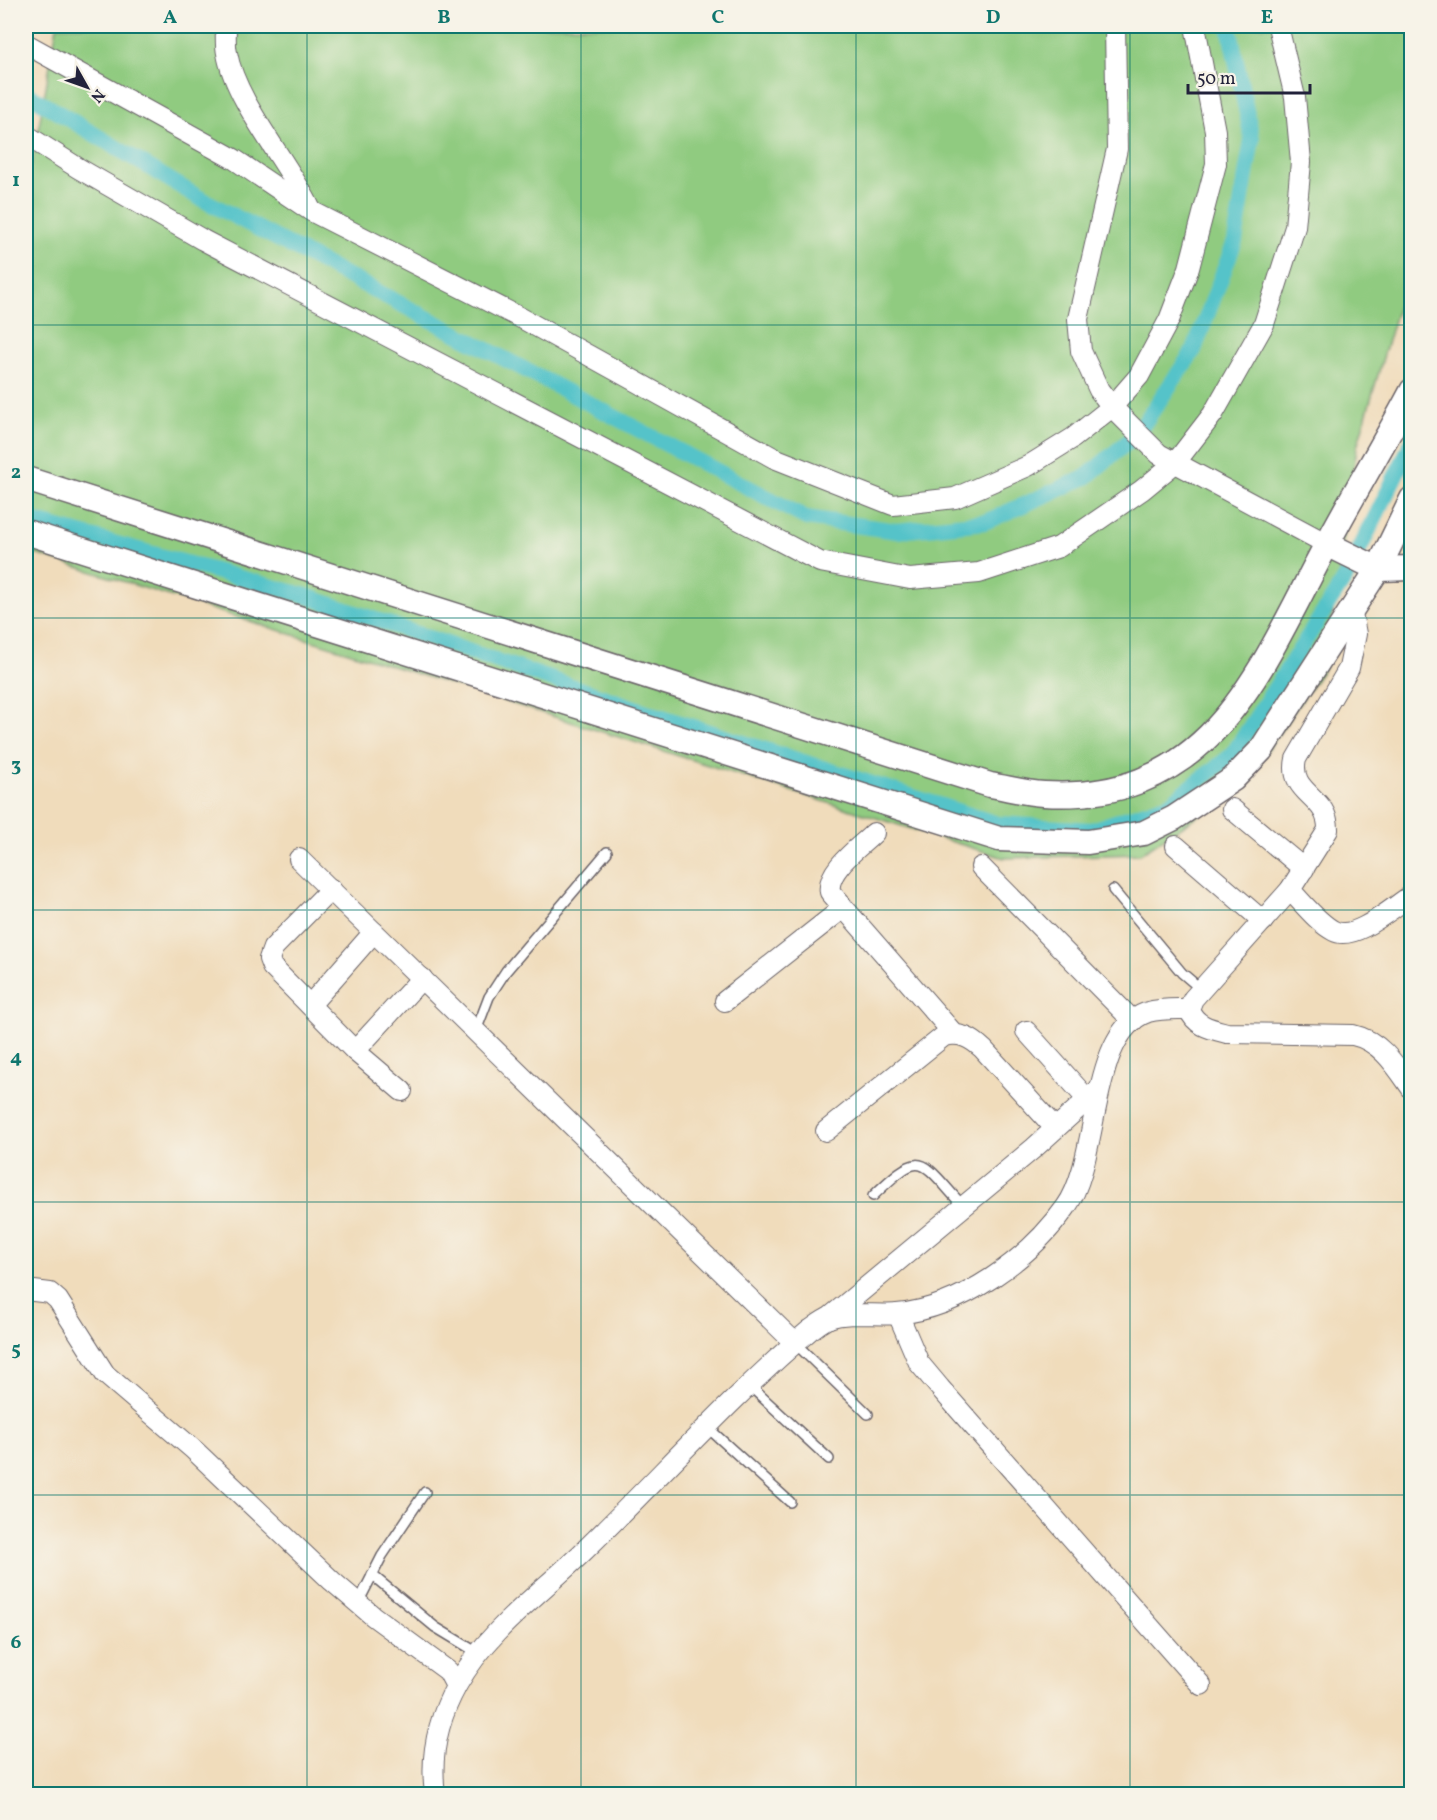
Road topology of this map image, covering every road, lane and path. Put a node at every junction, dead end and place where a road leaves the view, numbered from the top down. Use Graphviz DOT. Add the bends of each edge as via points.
graph roads {
  1 [pos="226,26"];
  2 [pos="1114,26"];
  3 [pos="1195,26"];
  4 [pos="1278,26"];
  5 [pos="26,44"];
  6 [pos="26,135"];
  7 [pos="311,211"];
  8 [pos="1412,391"];
  9 [pos="1116,412"];
  10 [pos="1167,458"];
  11 [pos="26,479"];
  12 [pos="1412,499"];
  13 [pos="26,532"];
  14 [pos="1330,546"];
  15 [pos="1394,570"];
  16 [pos="1352,608"];
  17 [pos="1232,809"];
  18 [pos="874,833"];
  19 [pos="1176,846"];
  20 [pos="607,852"];
  21 [pos="299,859"];
  22 [pos="981,867"];
  23 [pos="1304,869"];
  24 [pos="330,889"];
  25 [pos="1113,890"];
  26 [pos="1290,890"];
  27 [pos="1412,895"];
  28 [pos="842,909"];
  29 [pos="1263,921"];
  30 [pos="374,932"];
  31 [pos="422,978"];
  32 [pos="1202,990"];
  33 [pos="724,1001"];
  34 [pos="310,1005"];
  35 [pos="1189,1009"];
  36 [pos="1133,1021"];
  37 [pos="476,1031"];
  38 [pos="1026,1031"];
  39 [pos="954,1034"];
  40 [pos="355,1051"];
  41 [pos="1412,1089"];
  42 [pos="402,1091"];
  43 [pos="1092,1095"];
  44 [pos="1056,1128"];
  45 [pos="826,1131"];
  46 [pos="873,1196"];
  47 [pos="963,1206"];
  48 [pos="26,1290"];
  49 [pos="898,1314"];
  50 [pos="829,1318"];
  51 [pos="795,1343"];
  52 [pos="750,1386"];
  53 [pos="868,1414"];
  54 [pos="707,1427"];
  55 [pos="829,1459"];
  56 [pos="425,1491"];
  57 [pos="790,1502"];
  58 [pos="372,1575"];
  59 [pos="358,1603"];
  60 [pos="478,1653"];
  61 [pos="1201,1685"];
  62 [pos="456,1686"];
  63 [pos="435,1794"];
  1 -- 7 [label="street" via="227,54 242,92"];
  2 -- 9 [label="street" via="1117,149 1078,319 1081,351 1099,390"];
  3 -- 9 [label="street" via="1215,131 1216,164 1190,268 1169,320"];
  4 -- 10 [label="street" via="1295,97 1301,162 1295,227 1263,324 1213,414"];
  5 -- 7 [label="street" via="234,159"];
  6 -- 10 [label="street" via="203,240 820,562 910,579 979,573 1059,547 1142,490"];
  7 -- 9 [label="street" via="523,319 774,458 893,505 955,498 1028,466"];
  8 -- 14 [label="street"];
  9 -- 10 [label="street"];
  10 -- 14 [label="street"];
  11 -- 14 [label="street" via="990,785 1044,794 1091,792 1148,778 1180,761 1210,736 1230,716"];
  12 -- 15 [label="street"];
  13 -- 16 [label="street" via="999,839 1088,842 1144,832 1174,818 1233,779 1261,750"];
  14 -- 15 [label="street"];
  15 -- 16 [label="street"];
  16 -- 23 [label="street" via="1356,633 1349,668 1296,759 1293,771 1295,781 1329,819 1324,841"];
  17 -- 23 [label="street"];
  18 -- 28 [label="street" via="831,879 830,892"];
  19 -- 29 [label="street"];
  20 -- 37 [label="lane" via="506,971 489,998"];
  21 -- 24 [label="street"];
  22 -- 36 [label="street"];
  23 -- 26 [label="street"];
  24 -- 30 [label="street"];
  24 -- 34 [label="street" via="273,948 269,958 277,974"];
  25 -- 32 [label="lane" via="1182,973"];
  26 -- 27 [label="street" via="1336,933 1347,934"];
  26 -- 29 [label="street"];
  28 -- 33 [label="street"];
  28 -- 39 [label="street"];
  29 -- 32 [label="street"];
  30 -- 31 [label="street"];
  30 -- 34 [label="street"];
  31 -- 37 [label="street"];
  31 -- 40 [label="street"];
  32 -- 35 [label="street"];
  34 -- 40 [label="street"];
  35 -- 36 [label="street" via="1147,1012"];
  35 -- 41 [label="street" via="1192,1019 1227,1034 1368,1038 1386,1054"];
  36 -- 43 [label="street" via="1118,1036"];
  37 -- 51 [label="street"];
  38 -- 43 [label="street"];
  39 -- 44 [label="street" via="974,1040 983,1048"];
  39 -- 45 [label="street" via="944,1036"];
  40 -- 42 [label="street"];
  43 -- 44 [label="street"];
  43 -- 49 [label="street" via="1091,1141 1084,1170 1067,1206 1045,1233 966,1293 927,1310"];
  44 -- 47 [label="street"];
  46 -- 47 [label="lane" via="909,1164 920,1163"];
  47 -- 50 [label="street"];
  48 -- 59 [label="street" via="50,1293 58,1300 105,1374 194,1450"];
  49 -- 50 [label="street"];
  49 -- 61 [label="street" via="908,1342 933,1380"];
  50 -- 51 [label="street"];
  51 -- 52 [label="street"];
  51 -- 53 [label="lane"];
  52 -- 54 [label="street"];
  52 -- 55 [label="lane"];
  54 -- 57 [label="lane"];
  54 -- 60 [label="street"];
  56 -- 58 [label="lane"];
  58 -- 59 [label="lane"];
  58 -- 60 [label="lane" via="435,1627"];
  59 -- 62 [label="street" via="448,1671"];
  60 -- 62 [label="street"];
  62 -- 63 [label="street" via="432,1755"];
}
